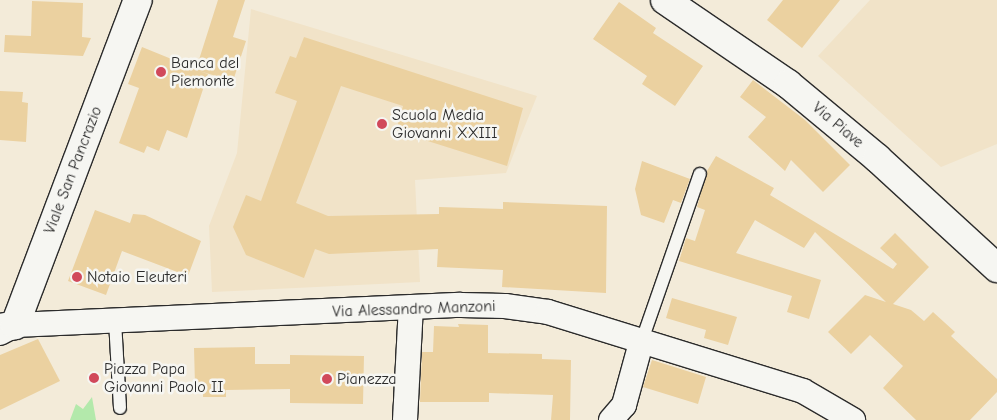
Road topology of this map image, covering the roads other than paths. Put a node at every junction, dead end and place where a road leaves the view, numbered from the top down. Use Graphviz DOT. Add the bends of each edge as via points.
graph roads {
  1 [pos="138,0"];
  2 [pos="665,0"];
  3 [pos="700,174"];
  4 [pos="997,268"];
  5 [pos="412,307"];
  6 [pos="115,321"];
  7 [pos="5,329"];
  8 [pos="640,343"];
  9 [pos="120,408"];
  10 [pos="405,420"];
  11 [pos="611,420"];
  12 [pos="852,420"];
  1 -- 7 [label="main road, Viale San Pancrazio"];
  2 -- 4 [label="main road, Via Piave" via="788,84 878,158"];
  3 -- 8 [label="lane"];
  5 -- 6 [label="street, Via Alessandro Manzoni"];
  5 -- 8 [label="street, Via Alessandro Manzoni" via="496,306 548,312"];
  5 -- 10 [label="street"];
  6 -- 7 [label="street, Via Alessandro Manzoni"];
  6 -- 9 [label="lane"];
  8 -- 11 [label="street" via="624,405"];
  8 -- 12 [label="street, Via Alessandro Manzoni" via="803,391"];
}
